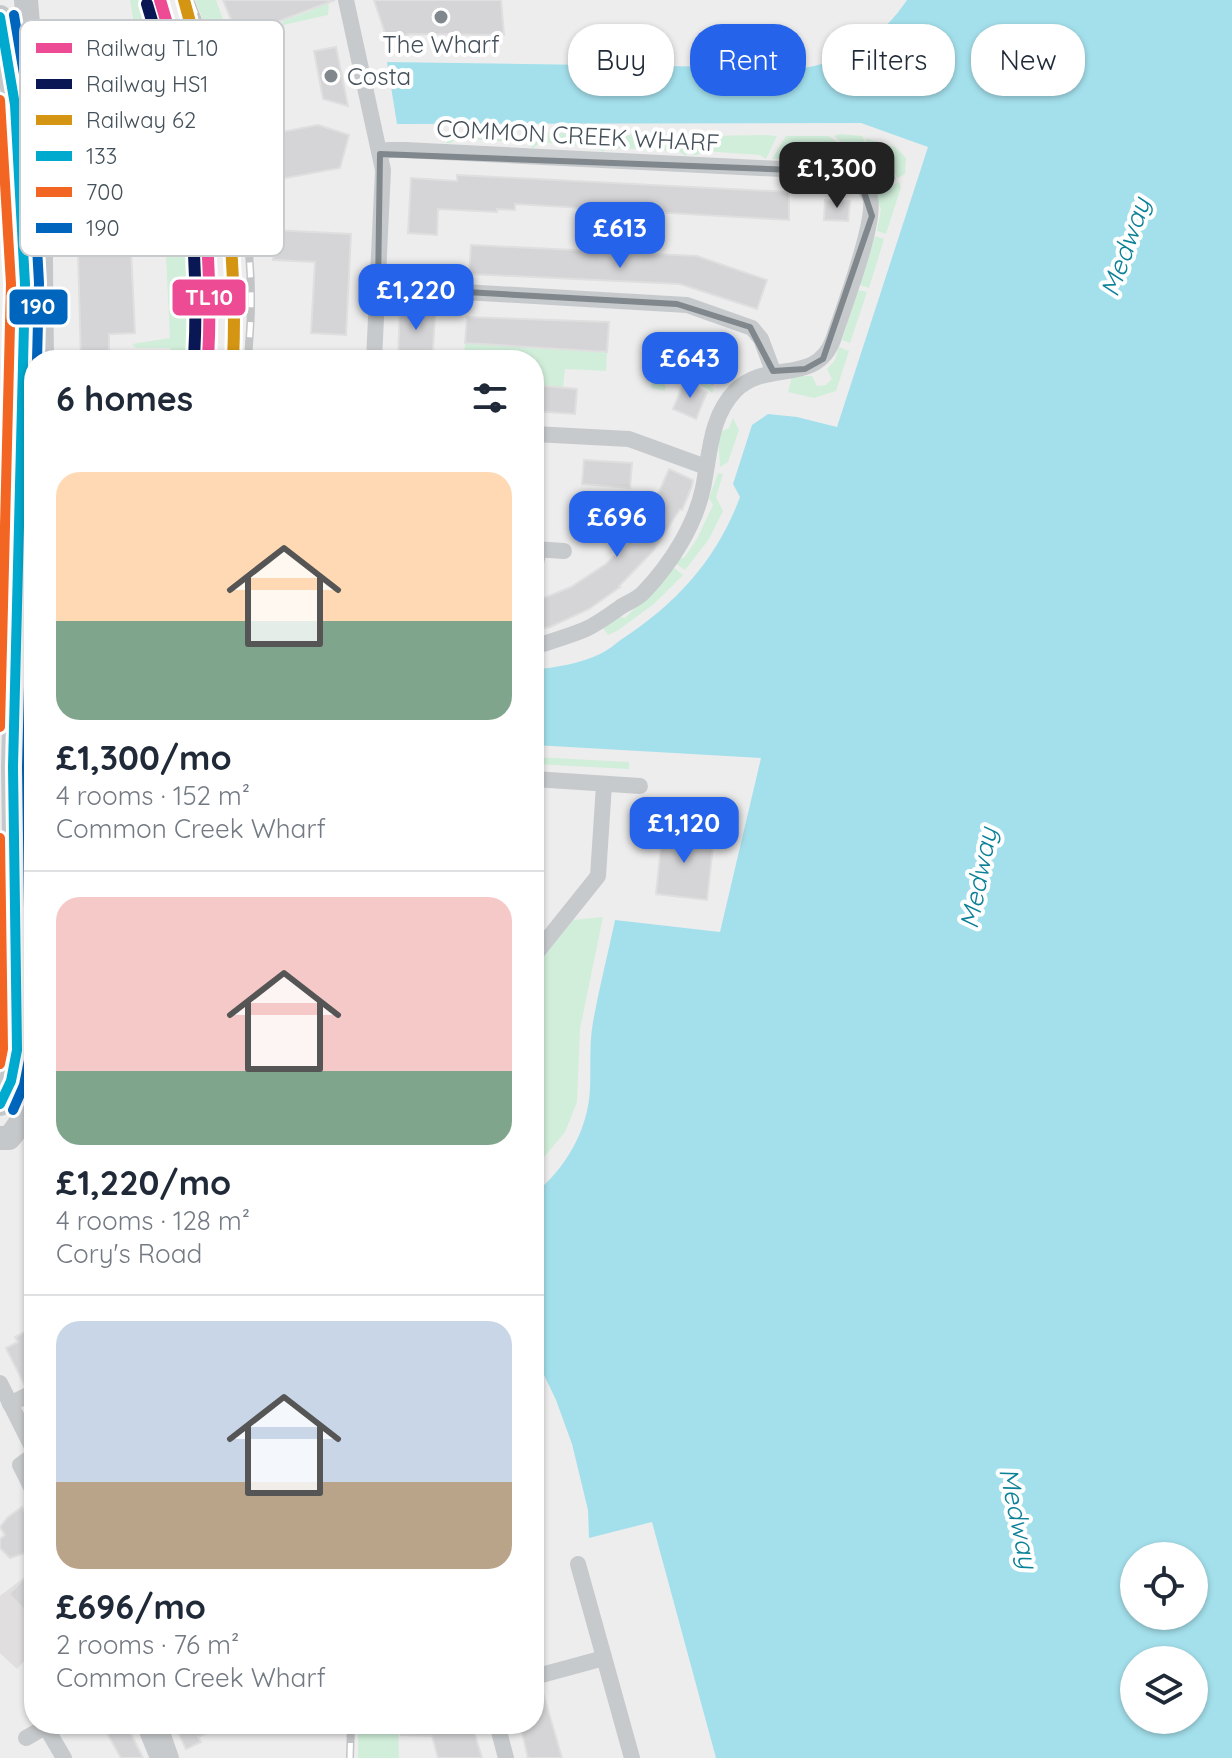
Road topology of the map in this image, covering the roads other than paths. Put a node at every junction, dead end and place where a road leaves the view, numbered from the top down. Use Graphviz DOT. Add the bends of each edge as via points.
graph roads {
  1 [pos="26,0"];
  2 [pos="346,0"];
  3 [pos="0,17"];
  4 [pos="28,20"];
  5 [pos="380,154"];
  6 [pos="20,188"];
  7 [pos="23,256"];
  8 [pos="41,256"];
  9 [pos="378,287"];
  10 [pos="24,350"];
  11 [pos="42,350"];
  12 [pos="375,350"];
  13 [pos="24,365"];
  14 [pos="773,371"];
  15 [pos="544,435"];
  16 [pos="706,467"];
  17 [pos="544,550"];
  18 [pos="564,551"];
  19 [pos="18,585"];
  20 [pos="544,644"];
  21 [pos="544,780"];
  22 [pos="604,785"];
  23 [pos="640,786"];
  24 [pos="544,944"];
  25 [pos="8,999"];
  26 [pos="0,1104"];
  27 [pos="24,1128"];
  28 [pos="0,1138"];
  29 [pos="0,1383"];
  30 [pos="24,1397"];
  31 [pos="10,1404"];
  32 [pos="24,1433"];
  33 [pos="578,1564"];
  34 [pos="604,1658"];
  35 [pos="544,1674"];
  36 [pos="32,1734"];
  37 [pos="49,1734"];
  38 [pos="148,1734"];
  39 [pos="163,1734"];
  40 [pos="500,1734"];
  41 [pos="26,1738"];
  42 [pos="64,1758"];
  43 [pos="158,1758"];
  44 [pos="171,1758"];
  45 [pos="506,1758"];
  46 [pos="632,1758"];
  1 -- 4 [label="main road"];
  2 -- 5 [label="street"];
  3 -- 6 [label="main road" via="15,105"];
  5 -- 9 [label="street"];
  5 -- 14 [label="street, COMMON CREEK WHARF" via="405,150 807,170 855,181 869,194 872,213 830,347 811,367"];
  7 -- 10 [label="main road"];
  8 -- 11 [label="main road"];
  9 -- 12 [label="street"];
  9 -- 14 [label="street" via="687,305 752,328"];
  13 -- 19 [label="main road"];
  14 -- 16 [label="street, COMMON CREEK WHARF" via="736,390 715,428"];
  15 -- 16 [label="street" via="629,439"];
  16 -- 20 [label="street, COMMON CREEK WHARF" via="698,509 677,549 641,595 586,629"];
  17 -- 18 [label="street"];
  19 -- 25 [label="main road"];
  21 -- 22 [label="street"];
  22 -- 23 [label="street"];
  22 -- 24 [label="street" via="598,876"];
  25 -- 26 [label="main road" via="17,1050"];
  27 -- 28 [label="main road"];
  29 -- 31 [label="street"];
  30 -- 31 [label="street"];
  31 -- 32 [label="street"];
  33 -- 34 [label="street"];
  34 -- 35 [label="street"];
  34 -- 46 [label="street"];
  36 -- 41 [label="street"];
  37 -- 42 [label="street"];
  38 -- 43 [label="street"];
  39 -- 44 [label="street"];
  40 -- 45 [label="street"];
}
